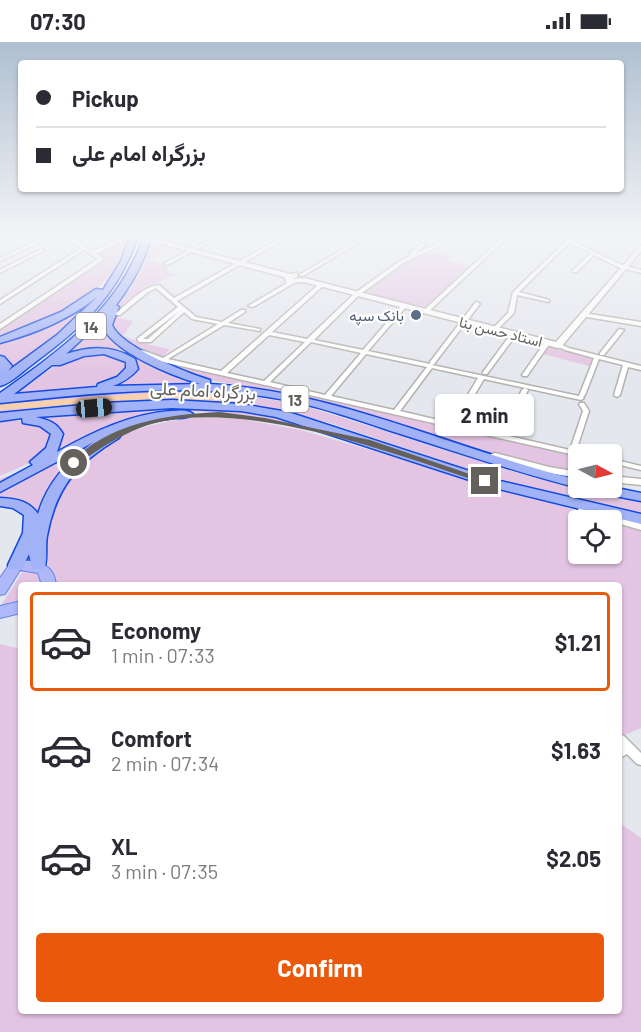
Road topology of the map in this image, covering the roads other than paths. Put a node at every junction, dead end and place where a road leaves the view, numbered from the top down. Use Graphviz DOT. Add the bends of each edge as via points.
graph roads {
  1 [pos="31,282"];
  2 [pos="66,282"];
  3 [pos="108,282"];
  4 [pos="113,282"];
  5 [pos="128,282"];
  6 [pos="206,282"];
  7 [pos="286,282"];
  8 [pos="314,282"];
  9 [pos="373,282"];
  10 [pos="457,282"];
  11 [pos="526,282"];
  12 [pos="611,282"];
  13 [pos="321,285"];
  14 [pos="123,291"];
  15 [pos="515,293"];
  16 [pos="357,294"];
  17 [pos="174,300"];
  18 [pos="0,302"];
  19 [pos="547,302"];
  20 [pos="477,304"];
  21 [pos="250,306"];
  22 [pos="404,306"];
  23 [pos="183,308"];
  24 [pos="243,311"];
  25 [pos="425,312"];
  26 [pos="118,314"];
  27 [pos="583,315"];
  28 [pos="0,320"];
  29 [pos="8,322"];
  30 [pos="463,322"];
  31 [pos="222,323"];
  32 [pos="641,324"];
  33 [pos="0,327"];
  34 [pos="258,330"];
  35 [pos="494,330"];
  36 [pos="621,330"];
  37 [pos="268,333"];
  38 [pos="513,334"];
  39 [pos="0,340"];
  40 [pos="547,343"];
  41 [pos="558,345"];
  42 [pos="365,352"];
  43 [pos="600,356"];
  44 [pos="0,359"];
  45 [pos="157,361"];
  46 [pos="626,364"];
  47 [pos="641,366"];
  48 [pos="223,373"];
  49 [pos="525,375"];
  50 [pos="0,376"];
  51 [pos="25,380"];
  52 [pos="0,383"];
  53 [pos="267,388"];
  54 [pos="525,390"];
  55 [pos="46,395"];
  56 [pos="617,395"];
  57 [pos="327,396"];
  58 [pos="2,398"];
  59 [pos="582,399"];
  60 [pos="396,412"];
  61 [pos="199,414"];
  62 [pos="0,417"];
  63 [pos="453,425"];
  64 [pos="501,436"];
  65 [pos="432,441"];
  66 [pos="367,442"];
  67 [pos="578,444"];
  68 [pos="568,452"];
  69 [pos="622,460"];
  70 [pos="641,461"];
  71 [pos="622,462"];
  72 [pos="641,468"];
  73 [pos="568,474"];
  74 [pos="0,478"];
  75 [pos="622,480"];
  76 [pos="568,481"];
  77 [pos="641,482"];
  78 [pos="0,488"];
  79 [pos="622,493"];
  80 [pos="641,497"];
  81 [pos="0,502"];
  82 [pos="580,507"];
  83 [pos="641,519"];
  84 [pos="641,526"];
  85 [pos="26,565"];
  86 [pos="49,582"];
  87 [pos="0,590"];
  88 [pos="18,607"];
  89 [pos="0,609"];
  90 [pos="622,746"];
  91 [pos="641,760"];
  1 -- 18 [label="street"];
  2 -- 29 [label="street"];
  3 -- 39 [label="highway" via="82,304"];
  4 -- 52 [label="highway, 14" via="68,333"];
  5 -- 14 [label="highway, 14"];
  6 -- 17 [label="street"];
  7 -- 21 [label="street"];
  8 -- 13 [label="main road, استاد حسن بنا"];
  9 -- 16 [label="street"];
  10 -- 25 [label="street"];
  11 -- 15 [label="street"];
  12 -- 27 [label="main road"];
  13 -- 16 [label="main road, استاد حسن بنا"];
  13 -- 37 [label="street"];
  14 -- 45 [label="highway" via="106,325 112,337"];
  14 -- 51 [label="highway, 14" via="82,335"];
  15 -- 19 [label="street"];
  15 -- 35 [label="street" via="511,313"];
  16 -- 22 [label="main road, استاد حسن بنا"];
  16 -- 53 [label="street"];
  17 -- 23 [label="street"];
  17 -- 26 [label="street" via="160,287 153,287"];
  20 -- 30 [label="street"];
  22 -- 25 [label="main road, استاد حسن بنا"];
  22 -- 42 [label="street"];
  23 -- 23 [label="street" via="140,339 141,341 148,341"];
  23 -- 31 [label="street" via="194,318"];
  24 -- 31 [label="street"];
  25 -- 30 [label="main road, استاد حسن بنا"];
  27 -- 32 [label="street"];
  27 -- 41 [label="main road"];
  28 -- 29 [label="street"];
  29 -- 33 [label="street"];
  30 -- 35 [label="main road, استاد حسن بنا"];
  30 -- 60 [label="street"];
  31 -- 34 [label="street"];
  31 -- 45 [label="street"];
  35 -- 38 [label="main road, استاد حسن بنا"];
  36 -- 43 [label="street"];
  37 -- 42 [label="street"];
  37 -- 48 [label="street"];
  38 -- 40 [label="main road, استاد حسن بنا"];
  38 -- 63 [label="street"];
  40 -- 41 [label="main road, استاد حسن بنا"];
  40 -- 49 [label="street"];
  41 -- 43 [label="street"];
  42 -- 57 [label="street"];
  42 -- 59 [label="street"];
  43 -- 46 [label="street"];
  43 -- 47 [label="street"];
  43 -- 59 [label="street"];
  44 -- 50 [label="highway" via="6,366"];
  45 -- 48 [label="street"];
  45 -- 53 [label="highway" via="181,375"];
  46 -- 47 [label="street"];
  46 -- 56 [label="street"];
  48 -- 53 [label="street"];
  51 -- 55 [label="highway" via="67,357 87,352 117,353 132,365 126,375 109,384"];
  51 -- 58 [label="highway, 14"];
  53 -- 55 [label="highway, بزرگراه امام علی / 13" via="164,387"];
  53 -- 57 [label="street"];
  53 -- 65 [label="highway, بزرگراه امام علی / 13"];
  54 -- 64 [label="street"];
  55 -- 58 [label="highway, بزرگراه امام علی / 13"];
  57 -- 60 [label="street"];
  59 -- 67 [label="street" via="586,411"];
  60 -- 63 [label="street"];
  61 -- 66 [label="highway" via="265,420"];
  61 -- 78 [label="highway" via="158,415 109,428"];
  61 -- 85 [label="highway" via="139,425 119,433 74,463 46,506 37,546"];
  62 -- 66 [label="highway, بزرگراه امام علی / 13" via="133,405 214,406 287,416"];
  62 -- 74 [label="highway" via="45,423 55,430 57,439 52,450 39,461"];
  63 -- 64 [label="street"];
  64 -- 68 [label="street"];
  65 -- 73 [label="main road"];
  65 -- 76 [label="highway, بزرگراه امام علی / 13"];
  66 -- 82 [label="highway, بزرگراه امام علی / 13"];
  69 -- 70 [label="street"];
  71 -- 72 [label="street"];
  75 -- 77 [label="main road"];
  79 -- 80 [label="highway"];
  81 -- 85 [label="highway" via="26,507 33,516"];
  82 -- 83 [label="highway, بزرگراه امام علی / 13"];
  82 -- 84 [label="main road"];
  85 -- 86 [label="main road" via="44,569"];
  85 -- 87 [label="main road"];
  85 -- 89 [label="main road"];
  88 -- 89 [label="main road"];
  90 -- 91 [label="street"];
}
